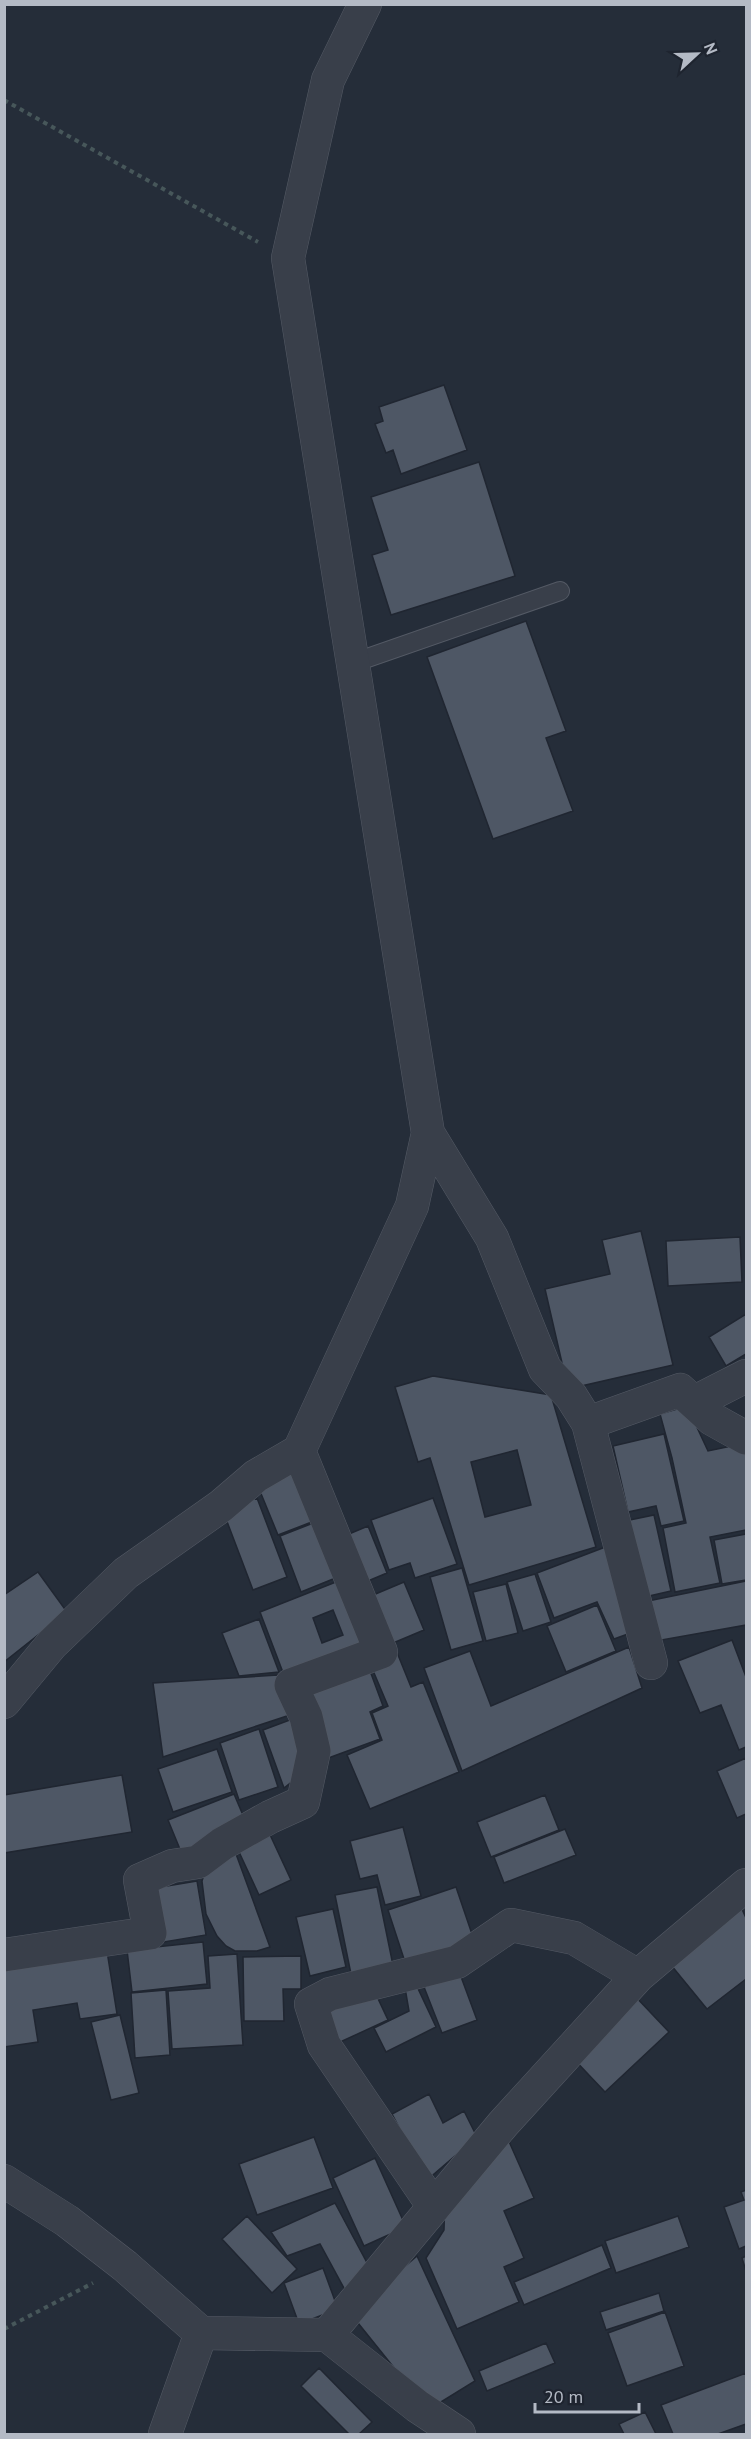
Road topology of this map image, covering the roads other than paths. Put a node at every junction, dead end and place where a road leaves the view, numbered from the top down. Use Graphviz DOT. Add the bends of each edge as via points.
graph roads {
  1 [pos="365,4"];
  2 [pos="561,591"];
  3 [pos="352,663"];
  4 [pos="428,1132"];
  5 [pos="747,1376"];
  6 [pos="695,1402"];
  7 [pos="588,1423"];
  8 [pos="747,1438"];
  9 [pos="299,1450"];
  10 [pos="651,1663"];
  11 [pos="4,1702"];
  12 [pos="747,1885"];
  13 [pos="4,1955"];
  14 [pos="638,1976"];
  15 [pos="4,2181"];
  16 [pos="434,2206"];
  17 [pos="201,2333"];
  18 [pos="327,2335"];
  19 [pos="165,2434"];
  20 [pos="459,2434"];
  1 -- 3 [label="street" via="328,80 288,258"];
  2 -- 3 [label="lane"];
  3 -- 4 [label="street"];
  4 -- 7 [label="street" via="492,1238 545,1369 571,1396"];
  4 -- 9 [label="street" via="412,1206"];
  5 -- 6 [label="street"];
  6 -- 7 [label="street" via="680,1390"];
  6 -- 8 [label="street" via="712,1419"];
  7 -- 10 [label="street"];
  9 -- 11 [label="street" via="256,1476 221,1506 126,1573 52,1644"];
  9 -- 13 [label="street" via="381,1652 291,1685 306,1718 314,1751 303,1802 222,1844 198,1862 172,1866 140,1880 150,1933"];
  12 -- 14 [label="street"];
  14 -- 16 [label="street" via="510,2115"];
  14 -- 16 [label="street" via="574,1938 511,1925 456,1962 330,1994 311,2004 324,2044"];
  15 -- 17 [label="street" via="67,2221"];
  16 -- 18 [label="street"];
  17 -- 18 [label="street"];
  17 -- 19 [label="street"];
  18 -- 20 [label="street"];
}
